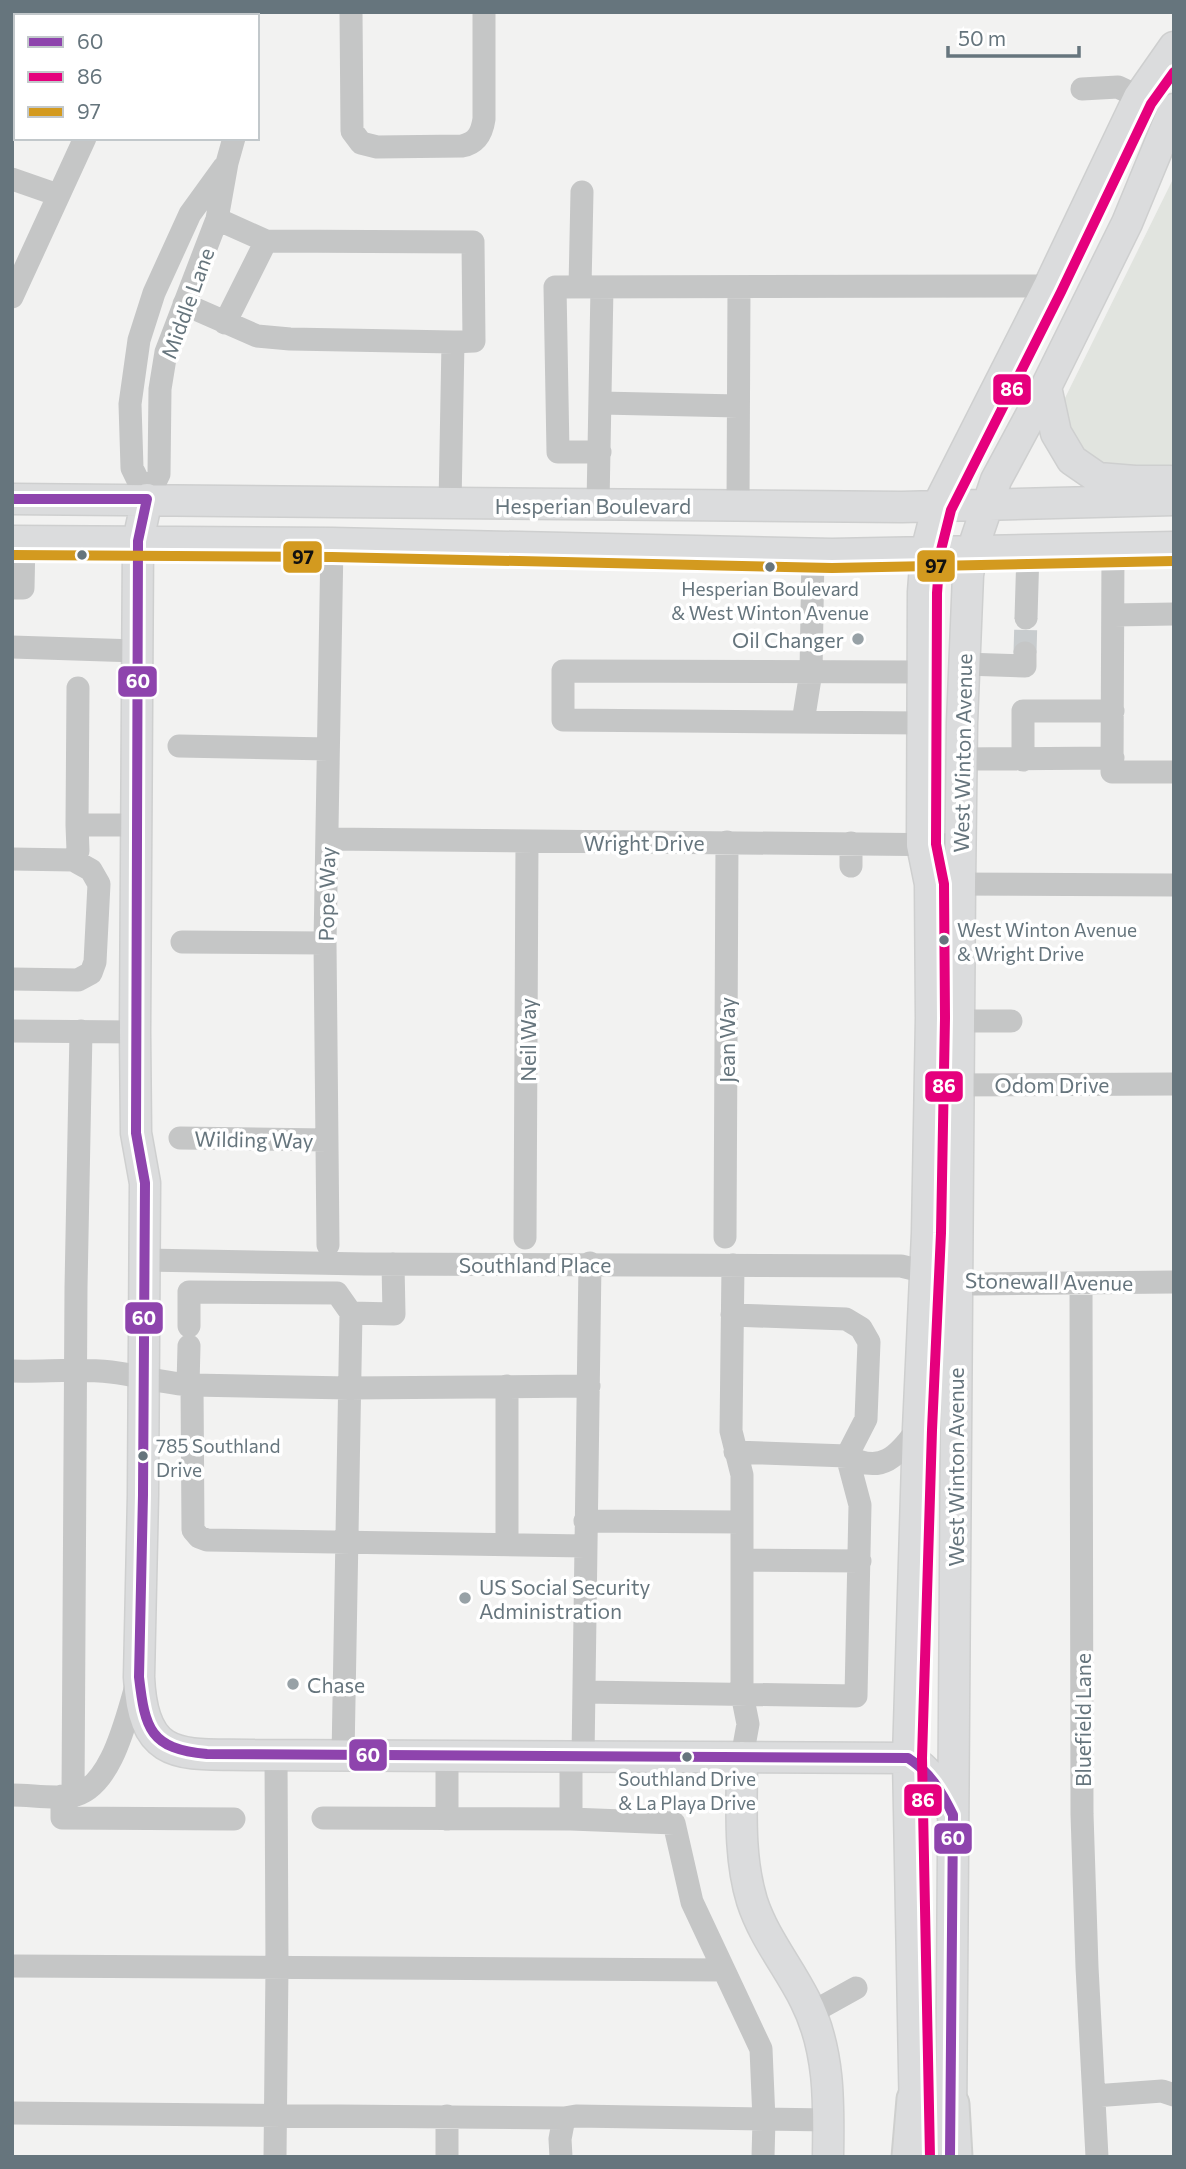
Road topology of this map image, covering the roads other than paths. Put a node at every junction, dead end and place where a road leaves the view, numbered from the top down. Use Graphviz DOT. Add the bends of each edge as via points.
graph roads {
  1 [pos="351,12"];
  2 [pos="484,12"];
  3 [pos="1174,47"];
  4 [pos="1082,89"];
  5 [pos="1139,97"];
  6 [pos="1174,109"];
  7 [pos="84,140"];
  8 [pos="233,140"];
  9 [pos="227,163"];
  10 [pos="12,179"];
  11 [pos="582,192"];
  12 [pos="58,195"];
  13 [pos="218,219"];
  14 [pos="1126,223"];
  15 [pos="266,241"];
  16 [pos="1049,286"];
  17 [pos="591,287"];
  18 [pos="739,288"];
  19 [pos="12,297"];
  20 [pos="184,304"];
  21 [pos="225,323"];
  22 [pos="453,342"];
  23 [pos="1046,387"];
  24 [pos="601,403"];
  25 [pos="738,406"];
  26 [pos="600,452"];
  27 [pos="1174,480"];
  28 [pos="12,499"];
  29 [pos="147,499"];
  30 [pos="1174,500"];
  31 [pos="450,504"];
  32 [pos="598,504"];
  33 [pos="937,505"];
  34 [pos="738,506"];
  35 [pos="987,506"];
  36 [pos="18,541"];
  37 [pos="138,541"];
  38 [pos="332,542"];
  39 [pos="1174,547"];
  40 [pos="1113,549"];
  41 [pos="972,551"];
  42 [pos="1028,551"];
  43 [pos="926,552"];
  44 [pos="813,554"];
  45 [pos="12,588"];
  46 [pos="1174,614"];
  47 [pos="1114,615"];
  48 [pos="1026,618"];
  49 [pos="12,647"];
  50 [pos="137,651"];
  51 [pos="1025,653"];
  52 [pos="964,664"];
  53 [pos="811,672"];
  54 [pos="922,672"];
  55 [pos="78,688"];
  56 [pos="1113,711"];
  57 [pos="803,722"];
  58 [pos="922,723"];
  59 [pos="179,746"];
  60 [pos="328,749"];
  61 [pos="1112,758"];
  62 [pos="961,759"];
  63 [pos="1023,760"];
  64 [pos="1174,772"];
  65 [pos="78,825"];
  66 [pos="136,825"];
  67 [pos="327,839"];
  68 [pos="527,841"];
  69 [pos="727,842"];
  70 [pos="851,843"];
  71 [pos="922,845"];
  72 [pos="960,845"];
  73 [pos="12,859"];
  74 [pos="82,865"];
  75 [pos="851,866"];
  76 [pos="930,884"];
  77 [pos="960,885"];
  78 [pos="1174,885"];
  79 [pos="182,942"];
  80 [pos="325,943"];
  81 [pos="12,979"];
  82 [pos="959,1021"];
  83 [pos="1011,1021"];
  84 [pos="12,1031"];
  85 [pos="81,1031"];
  86 [pos="135,1032"];
  87 [pos="1174,1084"];
  88 [pos="945,1085"];
  89 [pos="180,1138"];
  90 [pos="327,1140"];
  91 [pos="725,1237"];
  92 [pos="525,1238"];
  93 [pos="328,1245"];
  94 [pos="144,1261"];
  95 [pos="590,1263"];
  96 [pos="393,1264"];
  97 [pos="733,1265"];
  98 [pos="925,1272"];
  99 [pos="956,1279"];
  100 [pos="1174,1282"];
  101 [pos="1081,1283"];
  102 [pos="351,1313"];
  103 [pos="732,1315"];
  104 [pos="12,1371"];
  105 [pos="76,1372"];
  106 [pos="143,1377"];
  107 [pos="190,1385"];
  108 [pos="507,1386"];
  109 [pos="589,1386"];
  110 [pos="349,1388"];
  111 [pos="918,1429"];
  112 [pos="735,1452"];
  113 [pos="847,1456"];
  114 [pos="585,1521"];
  115 [pos="742,1522"];
  116 [pos="346,1542"];
  117 [pos="507,1544"];
  118 [pos="585,1546"];
  119 [pos="743,1560"];
  120 [pos="860,1560"];
  121 [pos="139,1677"];
  122 [pos="584,1692"];
  123 [pos="742,1694"];
  124 [pos="276,1755"];
  125 [pos="343,1756"];
  126 [pos="447,1756"];
  127 [pos="577,1756"];
  128 [pos="742,1757"];
  129 [pos="908,1758"];
  130 [pos="12,1795"];
  131 [pos="68,1796"];
  132 [pos="953,1815"];
  133 [pos="323,1818"];
  134 [pos="234,1819"];
  135 [pos="447,1819"];
  136 [pos="571,1819"];
  137 [pos="12,1966"];
  138 [pos="278,1967"];
  139 [pos="724,1970"];
  140 [pos="856,1988"];
  141 [pos="811,2013"];
  142 [pos="1174,2095"];
  143 [pos="1094,2096"];
  144 [pos="914,2099"];
  145 [pos="952,2105"];
  146 [pos="12,2113"];
  147 [pos="276,2115"];
  148 [pos="447,2116"];
  149 [pos="564,2118"];
  150 [pos="764,2120"];
  151 [pos="829,2120"];
  152 [pos="275,2157"];
  153 [pos="447,2157"];
  154 [pos="561,2157"];
  155 [pos="763,2157"];
  156 [pos="828,2157"];
  157 [pos="909,2157"];
  158 [pos="916,2157"];
  159 [pos="950,2157"];
  160 [pos="955,2157"];
  161 [pos="1097,2157"];
  1 -- 2 [label="street" via="352,131 361,143 377,147 462,146 479,135 484,119"];
  3 -- 5 [label="main road, West Winton Avenue"];
  4 -- 5 [label="street" via="1118,87"];
  5 -- 14 [label="main road" via="1149,124 1121,194"];
  5 -- 16 [label="main road, West Winton Avenue"];
  6 -- 14 [label="main road, West Winton Avenue"];
  7 -- 12 [label="street"];
  8 -- 9 [label="street, Middle Lane"];
  9 -- 13 [label="street, Middle Lane"];
  9 -- 29 [label="street, Middle Lane" via="190,214 154,293 139,341 130,404 132,468"];
  10 -- 12 [label="street"];
  11 -- 17 [label="street"];
  12 -- 19 [label="street"];
  13 -- 15 [label="street"];
  13 -- 20 [label="street, Middle Lane"];
  14 -- 23 [label="main road, West Winton Avenue"];
  15 -- 21 [label="street"];
  15 -- 22 [label="street" via="473,242 474,341"];
  16 -- 18 [label="street"];
  16 -- 33 [label="main road, West Winton Avenue"];
  17 -- 18 [label="street"];
  17 -- 24 [label="street"];
  17 -- 26 [label="street" via="555,287 558,452"];
  18 -- 25 [label="street"];
  20 -- 21 [label="street"];
  20 -- 29 [label="street, Middle Lane" via="166,352 160,389 159,474"];
  21 -- 22 [label="street" via="257,336 279,338"];
  22 -- 31 [label="street"];
  23 -- 27 [label="main road" via="1056,433 1072,460 1098,478"];
  23 -- 35 [label="main road, West Winton Avenue"];
  24 -- 25 [label="street"];
  24 -- 26 [label="street"];
  25 -- 34 [label="street"];
  26 -- 32 [label="street"];
  28 -- 29 [label="main road, Hesperian Boulevard"];
  29 -- 31 [label="main road, Hesperian Boulevard"];
  29 -- 37 [label="main road"];
  30 -- 35 [label="main road, Hesperian Boulevard"];
  31 -- 32 [label="main road, Hesperian Boulevard"];
  32 -- 34 [label="main road, Hesperian Boulevard"];
  33 -- 34 [label="main road, Hesperian Boulevard"];
  33 -- 35 [label="main road, Hesperian Boulevard"];
  33 -- 43 [label="main road, West Winton Avenue"];
  35 -- 41 [label="main road, West Winton Avenue"];
  36 -- 37 [label="main road, Hesperian Boulevard"];
  36 -- 45 [label="street" via="23,588"];
  37 -- 38 [label="main road, Hesperian Boulevard"];
  37 -- 50 [label="main road"];
  38 -- 44 [label="main road, Hesperian Boulevard"];
  38 -- 60 [label="street, Pope Way"];
  39 -- 40 [label="main road, Hesperian Boulevard"];
  40 -- 42 [label="main road, Hesperian Boulevard"];
  40 -- 47 [label="street"];
  41 -- 42 [label="main road, Hesperian Boulevard"];
  41 -- 43 [label="main road, Hesperian Boulevard"];
  41 -- 52 [label="main road, West Winton Avenue"];
  42 -- 48 [label="street"];
  43 -- 44 [label="main road, Hesperian Boulevard"];
  43 -- 54 [label="main road, West Winton Avenue"];
  44 -- 53 [label="street"];
  46 -- 47 [label="street"];
  47 -- 56 [label="street"];
  49 -- 50 [label="street"];
  50 -- 66 [label="main road"];
  51 -- 52 [label="street" via="1025,666"];
  52 -- 62 [label="main road, West Winton Avenue"];
  53 -- 54 [label="street"];
  53 -- 57 [label="street"];
  53 -- 57 [label="street" via="563,671 563,720"];
  54 -- 58 [label="main road, West Winton Avenue"];
  55 -- 65 [label="street"];
  56 -- 61 [label="street"];
  56 -- 63 [label="street" via="1023,711"];
  57 -- 58 [label="street"];
  58 -- 71 [label="main road, West Winton Avenue"];
  59 -- 60 [label="street"];
  60 -- 67 [label="street, Pope Way"];
  61 -- 63 [label="street"];
  61 -- 64 [label="street" via="1112,772"];
  62 -- 63 [label="street"];
  62 -- 72 [label="main road, West Winton Avenue"];
  65 -- 66 [label="street"];
  65 -- 74 [label="street"];
  66 -- 86 [label="main road"];
  67 -- 68 [label="street, Wright Drive"];
  67 -- 80 [label="street, Pope Way"];
  68 -- 69 [label="street, Wright Drive"];
  68 -- 92 [label="street, Neil Way"];
  69 -- 70 [label="street, Wright Drive"];
  69 -- 91 [label="street, Jean Way"];
  70 -- 71 [label="street, Wright Drive"];
  70 -- 75 [label="street"];
  71 -- 72 [label="street, Wright Drive"];
  71 -- 76 [label="main road, West Winton Avenue"];
  72 -- 77 [label="main road, West Winton Avenue"];
  73 -- 74 [label="street"];
  74 -- 81 [label="street" via="99,884 91,973 78,980"];
  76 -- 77 [label="street"];
  76 -- 88 [label="main road, West Winton Avenue"];
  77 -- 78 [label="street"];
  77 -- 82 [label="main road, West Winton Avenue"];
  79 -- 80 [label="street"];
  80 -- 90 [label="street, Pope Way"];
  82 -- 83 [label="street"];
  82 -- 88 [label="main road, West Winton Avenue"];
  84 -- 85 [label="street"];
  85 -- 86 [label="street"];
  85 -- 105 [label="street"];
  86 -- 94 [label="main road" via="136,1133 145,1183"];
  87 -- 88 [label="street, Odom Drive"];
  88 -- 98 [label="main road, West Winton Avenue"];
  88 -- 99 [label="main road, West Winton Avenue"];
  89 -- 90 [label="street, Wilding Way"];
  90 -- 93 [label="street, Pope Way"];
  94 -- 96 [label="street, Southland Place"];
  94 -- 106 [label="main road"];
  95 -- 96 [label="street, Southland Place"];
  95 -- 97 [label="street, Southland Place"];
  95 -- 109 [label="street"];
  96 -- 102 [label="street" via="394,1314"];
  97 -- 98 [label="street, Southland Place" via="901,1266"];
  97 -- 103 [label="street"];
  98 -- 99 [label="street, Stonewall Avenue"];
  98 -- 111 [label="main road, West Winton Avenue"];
  99 -- 101 [label="street, Stonewall Avenue" via="975,1284"];
  99 -- 132 [label="main road, West Winton Avenue"];
  100 -- 101 [label="street, Stonewall Avenue"];
  101 -- 143 [label="street, Bluefield Lane" via="1082,1814"];
  102 -- 107 [label="street" via="337,1293 189,1292"];
  102 -- 110 [label="street"];
  103 -- 112 [label="street" via="731,1432"];
  103 -- 113 [label="street" via="846,1319 861,1328 869,1342 866,1419"];
  104 -- 105 [label="street"];
  105 -- 106 [label="street"];
  105 -- 131 [label="street"];
  106 -- 107 [label="street"];
  106 -- 121 [label="main road"];
  107 -- 110 [label="street"];
  107 -- 116 [label="street" via="193,1530 199,1537 207,1541"];
  108 -- 109 [label="street"];
  108 -- 110 [label="street"];
  108 -- 117 [label="street"];
  109 -- 114 [label="street"];
  110 -- 116 [label="street"];
  111 -- 113 [label="street" via="899,1454 883,1462 861,1464"];
  111 -- 129 [label="main road, West Winton Avenue"];
  112 -- 113 [label="street"];
  112 -- 115 [label="street" via="742,1475"];
  113 -- 120 [label="street" via="860,1505"];
  114 -- 115 [label="street"];
  114 -- 118 [label="street"];
  115 -- 119 [label="street"];
  116 -- 117 [label="street"];
  116 -- 125 [label="street"];
  117 -- 118 [label="street"];
  118 -- 122 [label="street"];
  119 -- 120 [label="street"];
  119 -- 123 [label="street"];
  120 -- 123 [label="street" via="856,1696"];
  121 -- 124 [label="main road" via="140,1704 149,1730 164,1747 188,1753"];
  121 -- 131 [label="street" via="114,1755 93,1786"];
  122 -- 123 [label="street"];
  122 -- 127 [label="street"];
  123 -- 128 [label="street" via="748,1724"];
  124 -- 125 [label="main road"];
  124 -- 138 [label="street"];
  125 -- 126 [label="main road"];
  126 -- 127 [label="main road"];
  126 -- 135 [label="street"];
  127 -- 128 [label="main road"];
  127 -- 136 [label="street"];
  128 -- 129 [label="main road"];
  128 -- 141 [label="main road" via="743,1852 750,1892 772,1945"];
  129 -- 132 [label="main road" via="930,1775"];
  129 -- 144 [label="main road, West Winton Avenue"];
  130 -- 131 [label="street"];
  131 -- 134 [label="street" via="62,1818"];
  132 -- 145 [label="main road, West Winton Avenue"];
  133 -- 135 [label="street"];
  135 -- 136 [label="street"];
  136 -- 139 [label="street" via="674,1823 692,1902"];
  137 -- 138 [label="street"];
  138 -- 139 [label="street"];
  138 -- 147 [label="street"];
  139 -- 150 [label="street" via="761,2049"];
  140 -- 141 [label="street"];
  141 -- 151 [label="main road" via="825,2060"];
  142 -- 143 [label="street" via="1161,2091"];
  143 -- 161 [label="street, Bluefield Lane"];
  144 -- 157 [label="highway"];
  144 -- 158 [label="main road, West Winton Avenue"];
  145 -- 159 [label="main road, West Winton Avenue"];
  145 -- 160 [label="highway"];
  146 -- 147 [label="street"];
  147 -- 148 [label="street"];
  147 -- 152 [label="street"];
  148 -- 149 [label="street"];
  148 -- 153 [label="street"];
  149 -- 150 [label="street"];
  149 -- 154 [label="street"];
  150 -- 151 [label="street"];
  150 -- 155 [label="street"];
  151 -- 156 [label="main road"];
}
